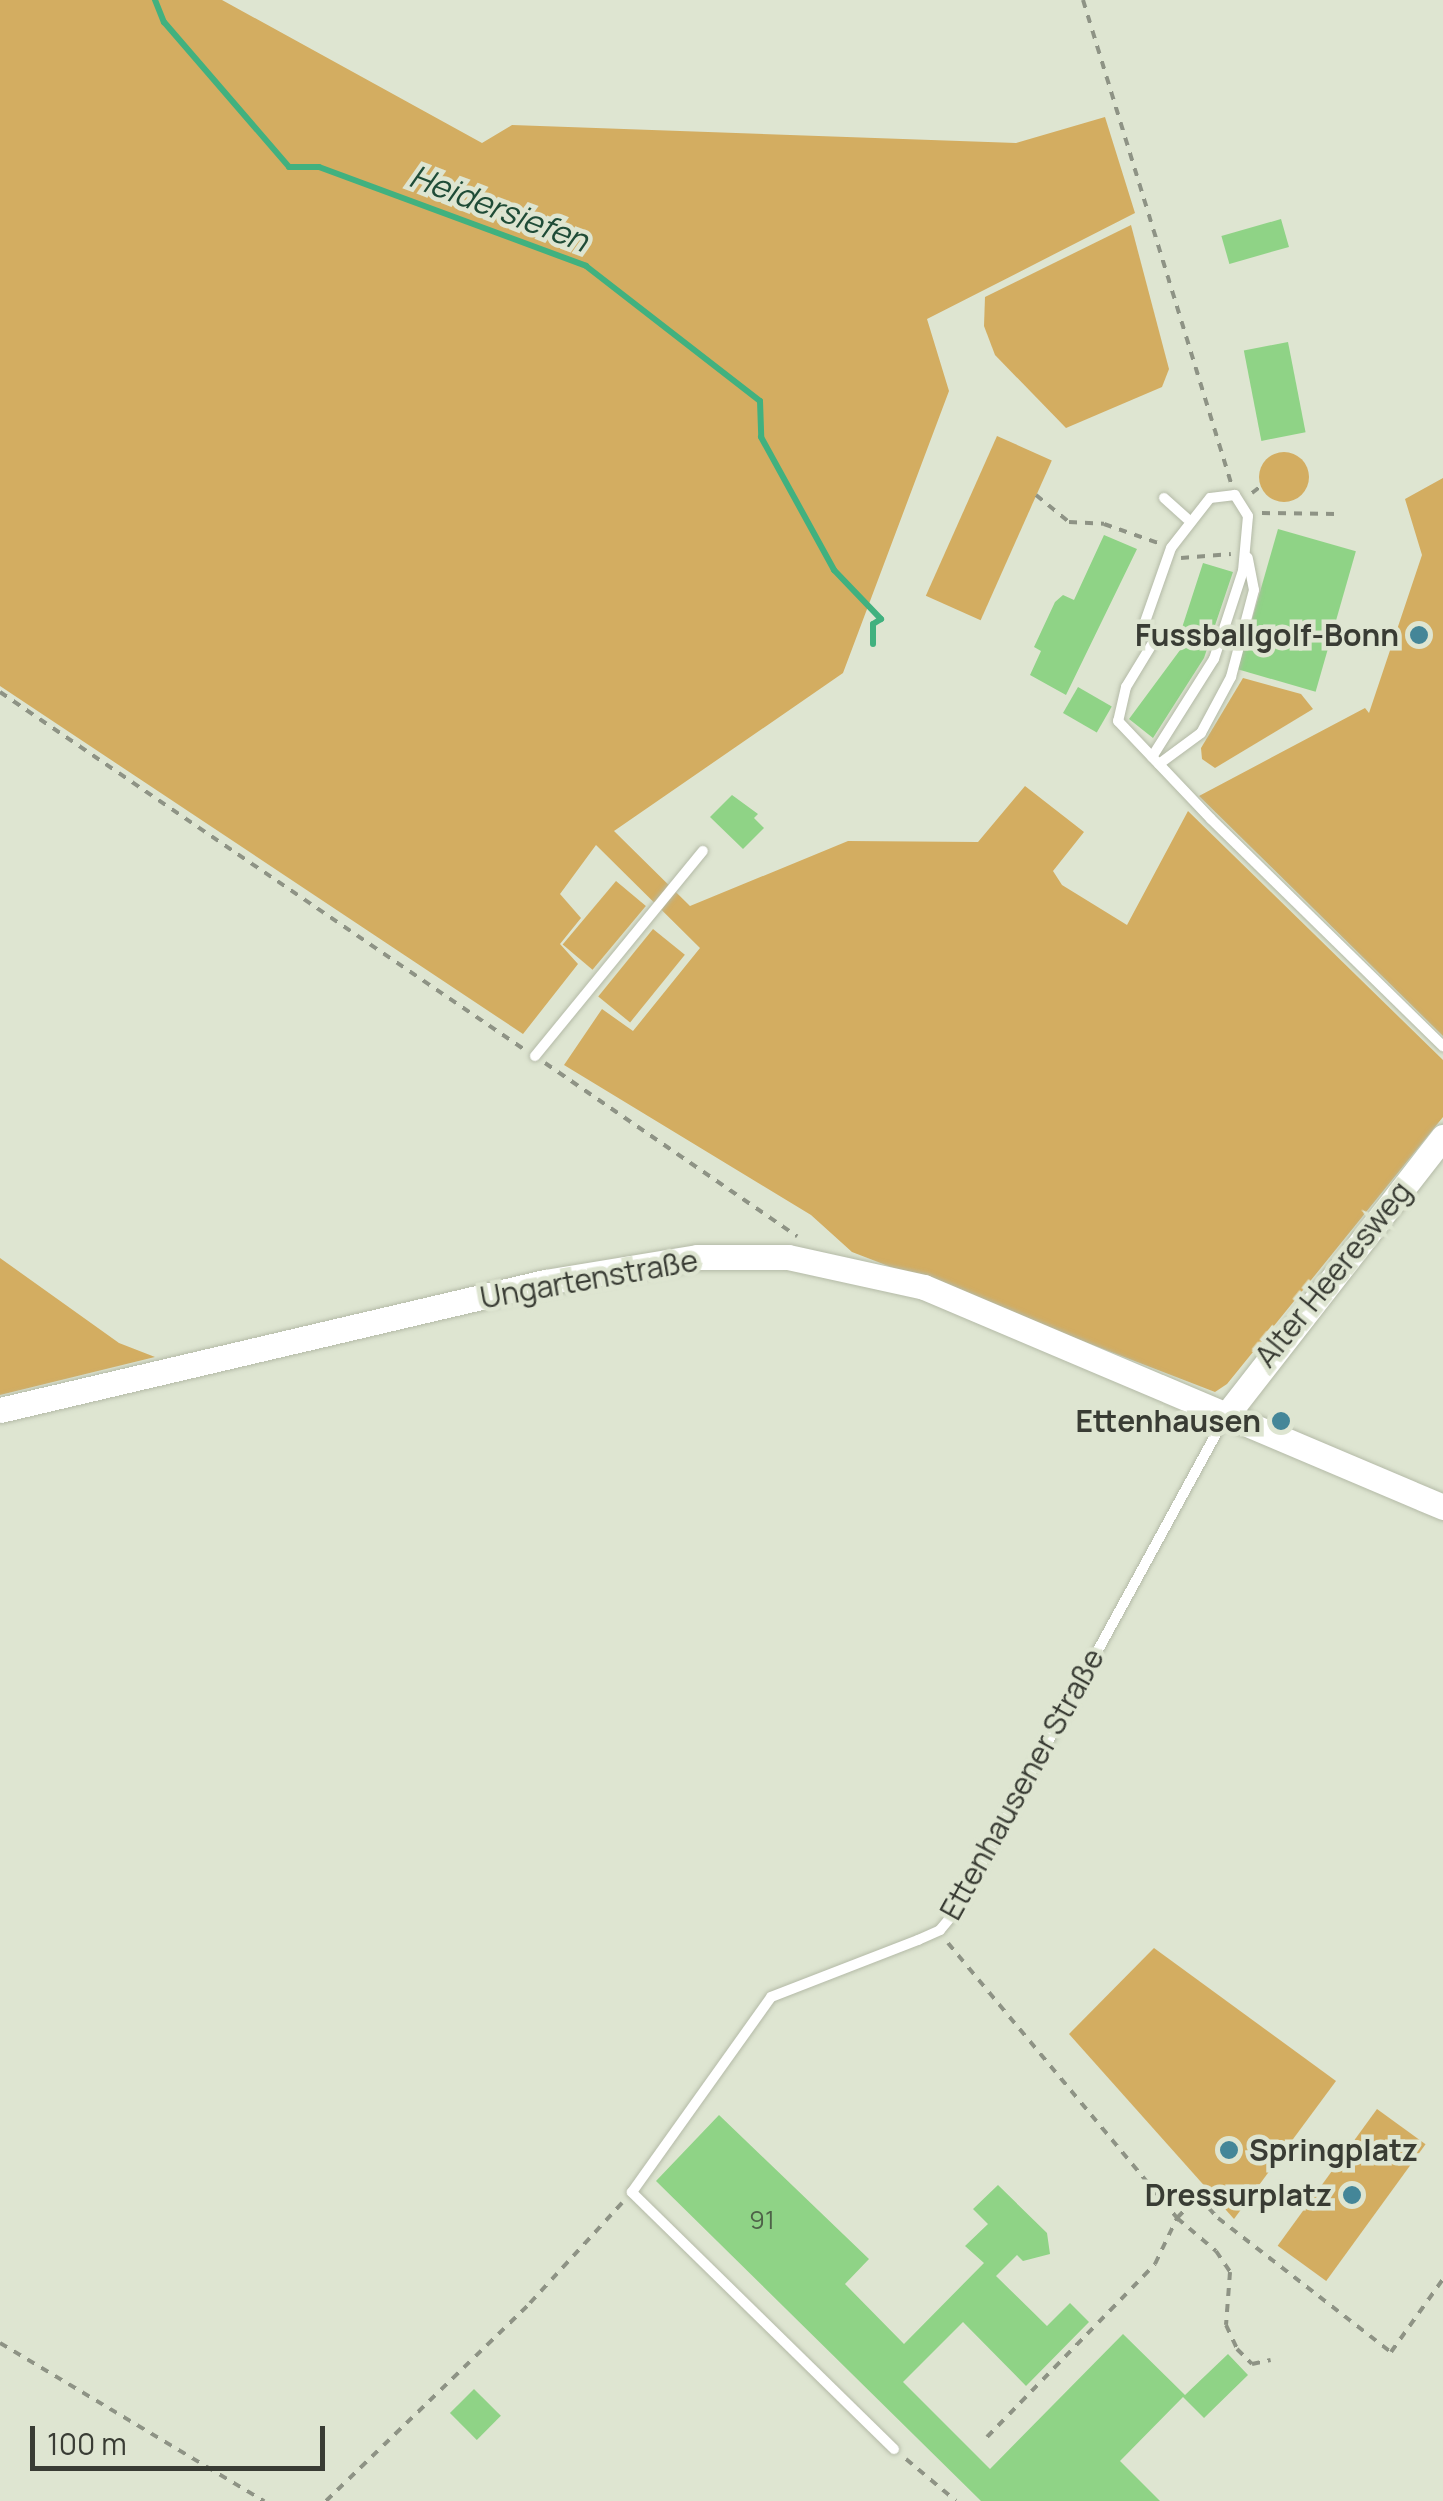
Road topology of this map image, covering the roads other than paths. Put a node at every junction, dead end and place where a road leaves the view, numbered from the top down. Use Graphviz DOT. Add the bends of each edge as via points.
graph roads {
  1 [pos="1164,498"];
  2 [pos="1188,519"];
  3 [pos="1247,556"];
  4 [pos="1156,760"];
  5 [pos="703,852"];
  6 [pos="1443,1046"];
  7 [pos="535,1056"];
  8 [pos="1443,1137"];
  9 [pos="0,1410"];
  10 [pos="1228,1414"];
  11 [pos="1443,1506"];
  12 [pos="894,2449"];
  1 -- 2 [label="lane"];
  2 -- 3 [label="lane" via="1210,498 1235,496 1248,516"];
  2 -- 4 [label="lane" via="1144,622 1154,641 1126,688 1118,721"];
  3 -- 4 [label="lane" via="1214,659"];
  3 -- 4 [label="lane" via="1254,590 1231,676 1201,733"];
  4 -- 6 [label="lane"];
  5 -- 7 [label="lane"];
  8 -- 10 [label="street, Alter Heeresweg"];
  9 -- 10 [label="street, Ungartenstraße" via="545,1282 697,1257 770,1257 838,1264 924,1287"];
  10 -- 11 [label="street, Ungartenstraße"];
  10 -- 12 [label="lane, Ettenhausener Straße" via="940,1930 771,1996 632,2192"];
}
